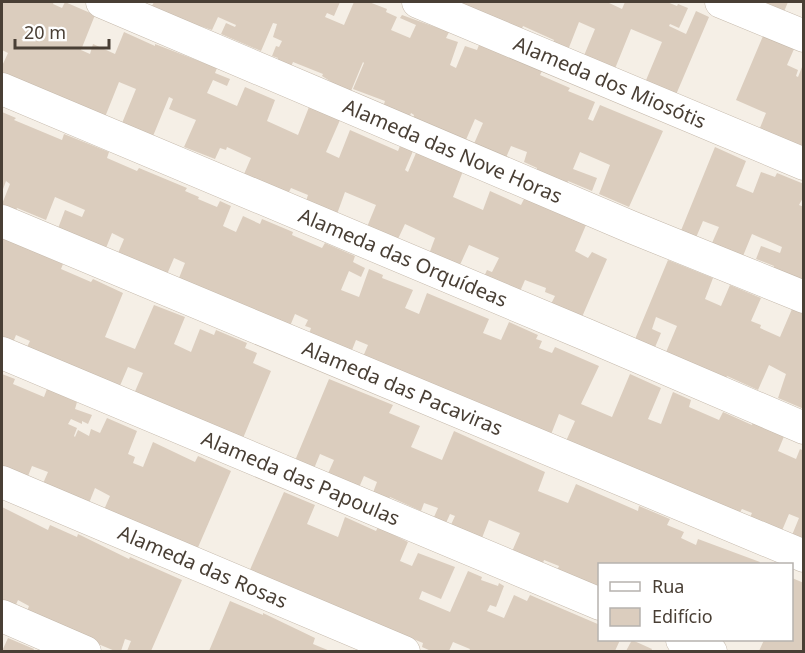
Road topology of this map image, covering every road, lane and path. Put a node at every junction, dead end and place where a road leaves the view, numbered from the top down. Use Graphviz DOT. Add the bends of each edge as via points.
graph roads {
  1 [pos="102,2"];
  2 [pos="418,2"];
  3 [pos="721,2"];
  4 [pos="804,36"];
  5 [pos="2,89"];
  6 [pos="804,164"];
  7 [pos="2,221"];
  8 [pos="804,297"];
  9 [pos="2,353"];
  10 [pos="804,428"];
  11 [pos="2,482"];
  12 [pos="804,556"];
  13 [pos="598,603"];
  14 [pos="2,616"];
  15 [pos="687,641"];
  16 [pos="85,651"];
  17 [pos="404,651"];
  18 [pos="711,651"];
  1 -- 8 [label="street, Alameda das Nove Horas"];
  2 -- 6 [label="street, Alameda dos Miosótis"];
  3 -- 4 [label="street"];
  5 -- 10 [label="street, Alameda das Orquídeas"];
  7 -- 12 [label="street, Alameda das Pacaviras"];
  9 -- 13 [label="street, Alameda das Papoulas"];
  11 -- 17 [label="street, Alameda das Rosas"];
  14 -- 16 [label="street"];
  15 -- 18 [label="street"];
}
